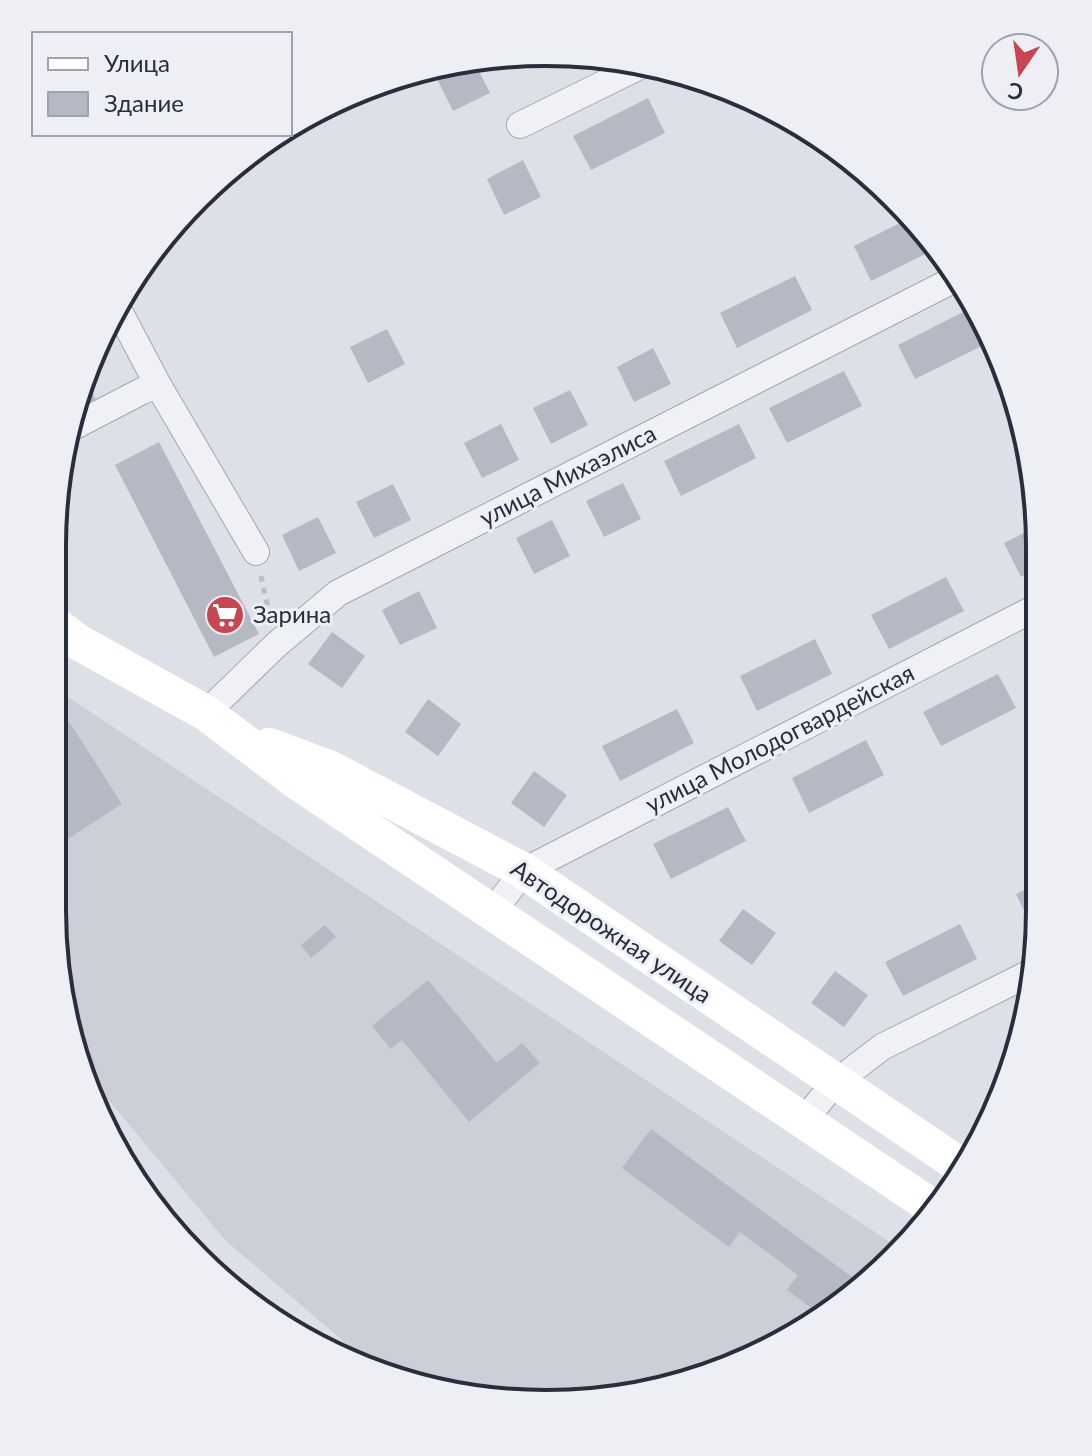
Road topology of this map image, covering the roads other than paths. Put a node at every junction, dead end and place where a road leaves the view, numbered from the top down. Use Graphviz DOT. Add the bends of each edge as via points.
graph roads {
  1 [pos="626,73"];
  2 [pos="520,125"];
  3 [pos="947,283"];
  4 [pos="123,319"];
  5 [pos="158,385"];
  6 [pos="82,422"];
  7 [pos="256,552"];
  8 [pos="1026,613"];
  9 [pos="66,633"];
  10 [pos="206,713"];
  11 [pos="237,734"];
  12 [pos="524,871"];
  13 [pos="492,912"];
  14 [pos="1021,977"];
  15 [pos="835,1083"];
  16 [pos="803,1121"];
  17 [pos="955,1162"];
  18 [pos="926,1203"];
  1 -- 2 [label="street"];
  3 -- 10 [label="street, улица Михаэлиса" via="338,593"];
  4 -- 5 [label="street"];
  5 -- 6 [label="street"];
  5 -- 7 [label="street"];
  8 -- 12 [label="street, улица Молодогвардейская"];
  9 -- 10 [label="main road, Автодорожная улица"];
  10 -- 11 [label="main road, Автодорожная улица"];
  11 -- 12 [label="main road, Автодорожная улица" via="331,769"];
  11 -- 13 [label="main road, Автодорожная улица" via="296,781"];
  12 -- 13 [label="street"];
  12 -- 15 [label="main road, Автодорожная улица"];
  13 -- 16 [label="main road, Автодорожная улица"];
  14 -- 15 [label="street" via="882,1047"];
  15 -- 16 [label="street"];
  15 -- 17 [label="main road, Автодорожная улица"];
  16 -- 18 [label="main road, Автодорожная улица"];
}
